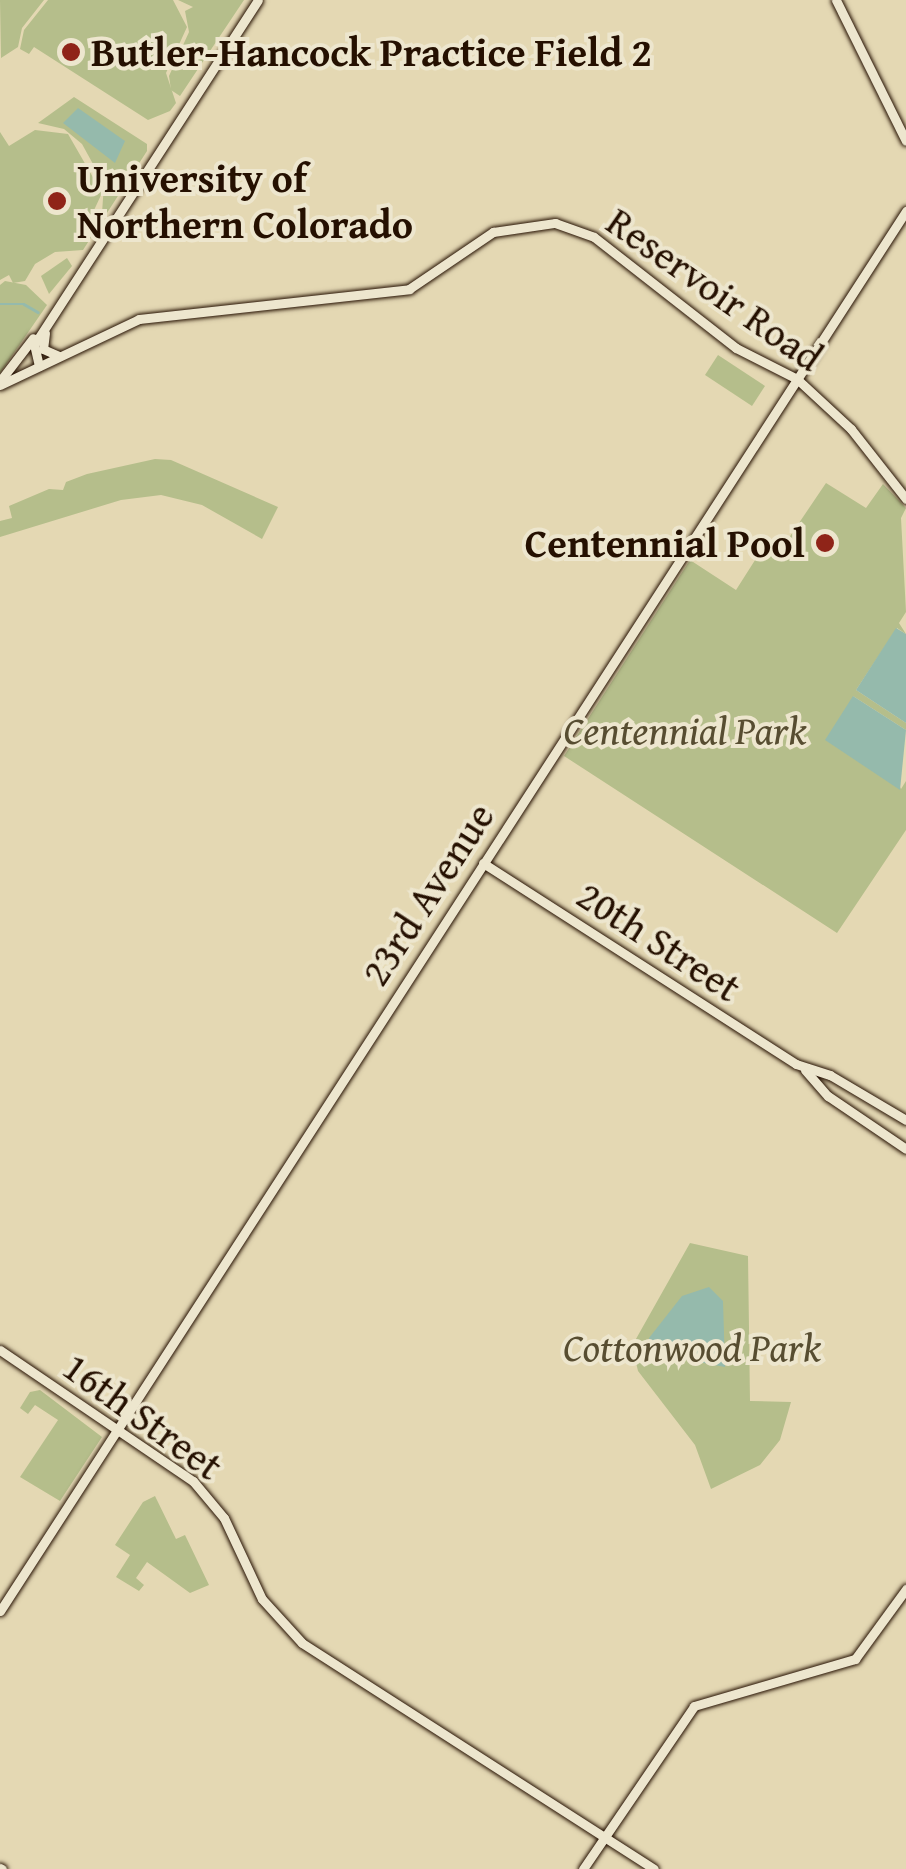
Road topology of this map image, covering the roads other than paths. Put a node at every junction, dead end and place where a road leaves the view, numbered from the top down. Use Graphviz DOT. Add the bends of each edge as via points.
graph roads {
  1 [pos="258,0"];
  2 [pos="836,0"];
  3 [pos="906,141"];
  4 [pos="906,211"];
  5 [pos="46,325"];
  6 [pos="59,356"];
  7 [pos="38,366"];
  8 [pos="797,379"];
  9 [pos="0,383"];
  10 [pos="906,499"];
  11 [pos="483,863"];
  12 [pos="804,1068"];
  13 [pos="906,1120"];
  14 [pos="906,1149"];
  15 [pos="0,1350"];
  16 [pos="119,1428"];
  17 [pos="906,1589"];
  18 [pos="0,1611"];
  19 [pos="604,1837"];
  20 [pos="583,1869"];
  21 [pos="654,1869"];
  1 -- 5 [label="main road"];
  2 -- 3 [label="main road"];
  4 -- 8 [label="main road, 23rd Avenue"];
  5 -- 6 [label="main road" via="42,346"];
  5 -- 7 [label="main road" via="33,350"];
  5 -- 9 [label="main road"];
  6 -- 7 [label="main road, Reservoir Road"];
  6 -- 8 [label="main road, Reservoir Road" via="173,310 409,289 493,232 544,222 594,237 742,352"];
  7 -- 9 [label="main road, Reservoir Road"];
  8 -- 10 [label="main road, Reservoir Road"];
  8 -- 11 [label="main road, 23rd Avenue"];
  11 -- 12 [label="main road, 20th Street"];
  11 -- 16 [label="main road, 23rd Avenue"];
  12 -- 13 [label="main road, 20th Street"];
  12 -- 14 [label="main road, 20th Street" via="828,1096"];
  15 -- 16 [label="main road, 16th Street"];
  16 -- 18 [label="main road, 23rd Avenue"];
  16 -- 19 [label="main road, 16th Street" via="206,1495 224,1518 254,1587 301,1642"];
  17 -- 19 [label="main road" via="855,1658 694,1706"];
  19 -- 20 [label="main road"];
  19 -- 21 [label="main road, 16th Street"];
}
